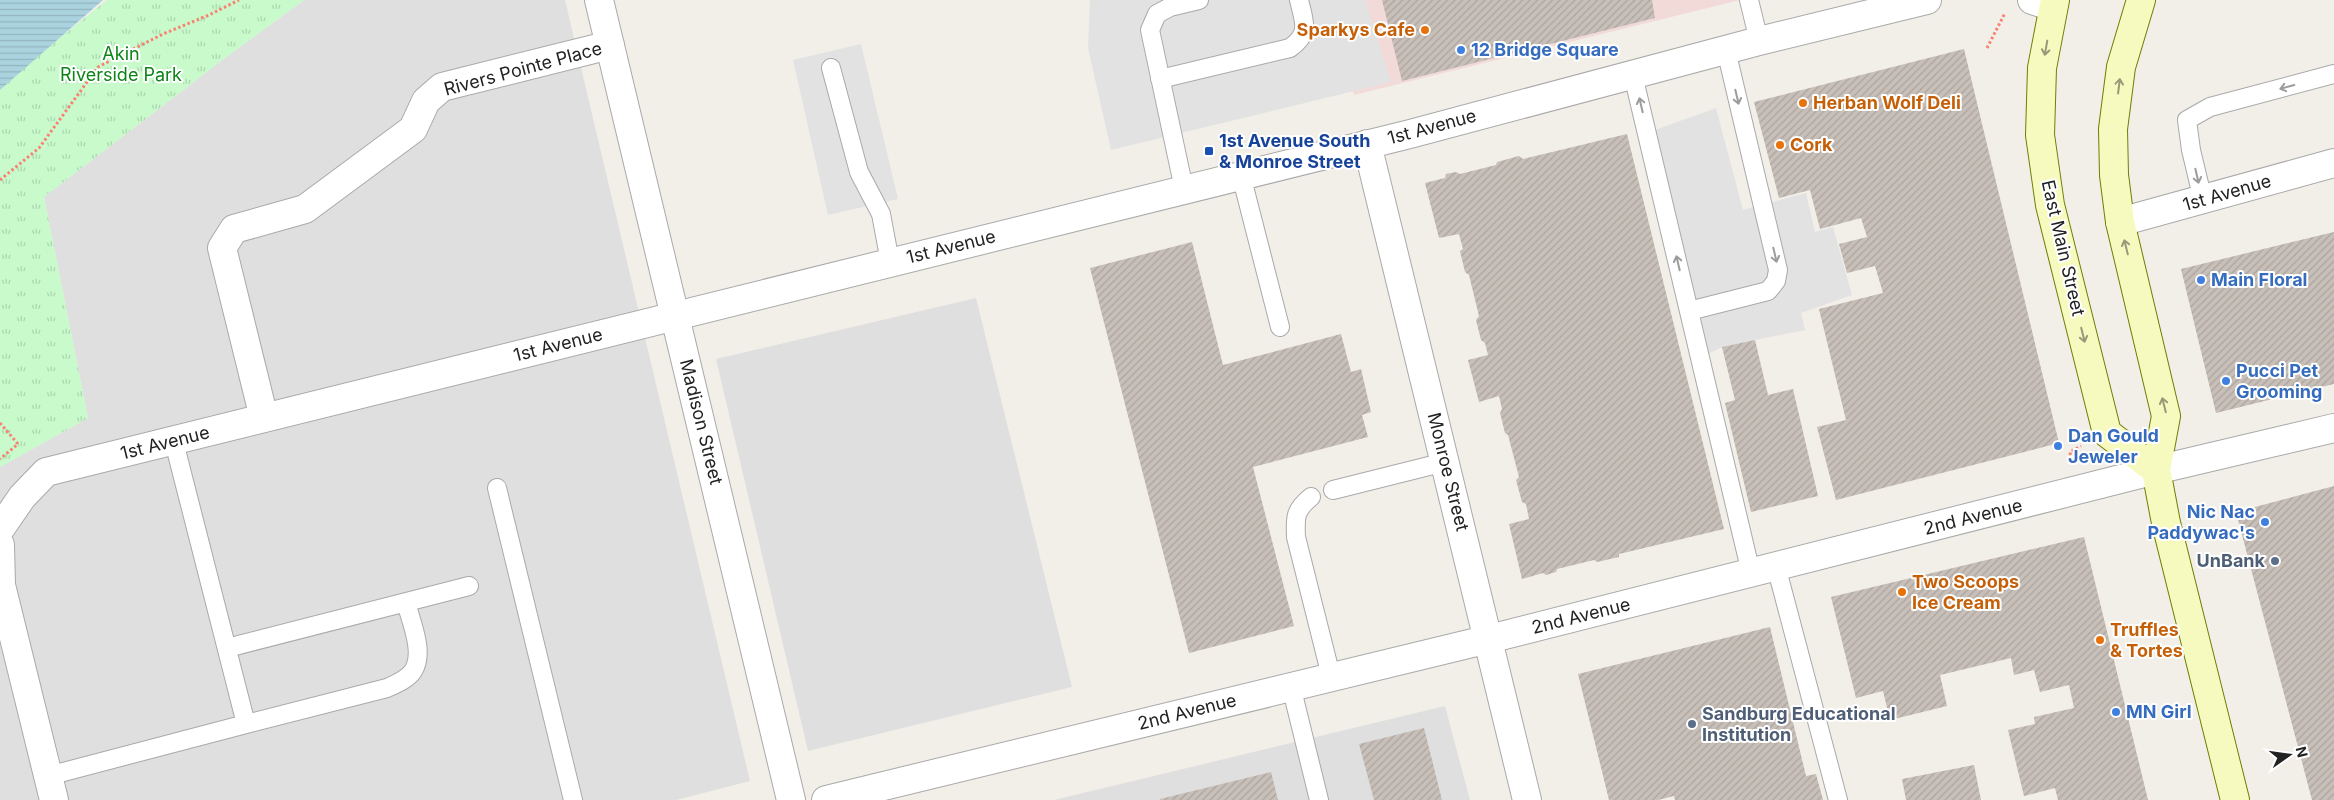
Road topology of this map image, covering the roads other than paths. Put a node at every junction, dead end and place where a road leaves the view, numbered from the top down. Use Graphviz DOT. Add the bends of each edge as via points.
graph roads {
  1 [pos="599,0"];
  2 [pos="1199,0"];
  3 [pos="1299,0"];
  4 [pos="1749,0"];
  5 [pos="1927,0"];
  6 [pos="2141,0"];
  7 [pos="2037,4"];
  8 [pos="1759,41"];
  9 [pos="610,45"];
  10 [pos="1726,50"];
  11 [pos="831,68"];
  12 [pos="1634,74"];
  13 [pos="2334,74"];
  14 [pos="1160,78"];
  15 [pos="1366,144"];
  16 [pos="2334,163"];
  17 [pos="1241,175"];
  18 [pos="1184,189"];
  19 [pos="2203,200"];
  20 [pos="2120,222"];
  21 [pos="890,262"];
  22 [pos="1690,311"];
  23 [pos="676,316"];
  24 [pos="1280,327"];
  25 [pos="264,418"];
  26 [pos="2334,428"];
  27 [pos="174,442"];
  28 [pos="1445,462"];
  29 [pos="2156,470"];
  30 [pos="497,488"];
  31 [pos="1333,490"];
  32 [pos="1311,497"];
  33 [pos="0,529"];
  34 [pos="0,546"];
  35 [pos="1764,569"];
  36 [pos="0,585"];
  37 [pos="469,586"];
  38 [pos="406,602"];
  39 [pos="1489,639"];
  40 [pos="227,648"];
  41 [pos="1331,676"];
  42 [pos="1291,686"];
  43 [pos="246,724"];
  44 [pos="51,788"];
  45 [pos="573,800"];
  46 [pos="791,800"];
  47 [pos="826,800"];
  48 [pos="1319,800"];
  49 [pos="1528,800"];
  50 [pos="1838,800"];
  51 [pos="2236,800"];
  1 -- 9 [label="street, Madison Street"];
  2 -- 14 [label="lane" via="1170,6 1157,14 1150,30"];
  3 -- 14 [label="lane" via="1305,27 1302,39 1290,48"];
  4 -- 8 [label="lane"];
  5 -- 8 [label="street, 1st Avenue"];
  20 -- 6 [label="main road, one-way" via="2113,129 2121,67"];
  7 -- 29 [label="main road, East Main Street, one-way" via="2042,68 2040,135 2050,205 2107,433"];
  8 -- 10 [label="street, 1st Avenue"];
  9 -- 23 [label="street, Madison Street"];
  9 -- 25 [label="street, Rivers Pointe Place" via="442,87 426,101 413,129 305,209 234,229 222,248"];
  10 -- 12 [label="street, 1st Avenue"];
  10 -- 22 [label="lane, one-way" via="1778,270 1776,281 1768,291"];
  11 -- 21 [label="lane" via="859,172 881,214"];
  12 -- 15 [label="street, 1st Avenue"];
  22 -- 12 [label="lane, one-way"];
  13 -- 19 [label="lane, one-way" via="2210,107 2187,120"];
  14 -- 18 [label="lane"];
  15 -- 17 [label="street, 1st Avenue"];
  15 -- 28 [label="street, Monroe Street"];
  16 -- 19 [label="street, 1st Avenue"];
  17 -- 18 [label="street, 1st Avenue"];
  17 -- 24 [label="lane"];
  18 -- 21 [label="street, 1st Avenue"];
  19 -- 20 [label="street, 1st Avenue"];
  29 -- 20 [label="main road, one-way" via="2166,416"];
  21 -- 23 [label="street, 1st Avenue"];
  22 -- 35 [label="lane"];
  23 -- 25 [label="street, 1st Avenue"];
  23 -- 46 [label="street, Madison Street"];
  25 -- 27 [label="street, 1st Avenue"];
  26 -- 29 [label="street, 2nd Avenue"];
  27 -- 33 [label="street, 1st Avenue" via="46,472 22,497"];
  27 -- 40 [label="lane"];
  28 -- 31 [label="lane"];
  28 -- 39 [label="street, Monroe Street"];
  29 -- 35 [label="street, 2nd Avenue"];
  29 -- 51 [label="main road" via="2166,523"];
  30 -- 45 [label="lane"];
  32 -- 41 [label="lane" via="1295,516 1296,537"];
  34 -- 36 [label="street"];
  35 -- 39 [label="street, 2nd Avenue"];
  35 -- 50 [label="lane"];
  36 -- 44 [label="street"];
  37 -- 38 [label="lane"];
  38 -- 40 [label="lane"];
  38 -- 43 [label="lane" via="419,655 413,671 400,682"];
  39 -- 41 [label="street, 2nd Avenue"];
  39 -- 49 [label="street, Monroe Street"];
  40 -- 43 [label="lane"];
  41 -- 42 [label="street, 2nd Avenue"];
  42 -- 47 [label="street, 2nd Avenue"];
  42 -- 48 [label="lane"];
  43 -- 44 [label="lane"];
}
